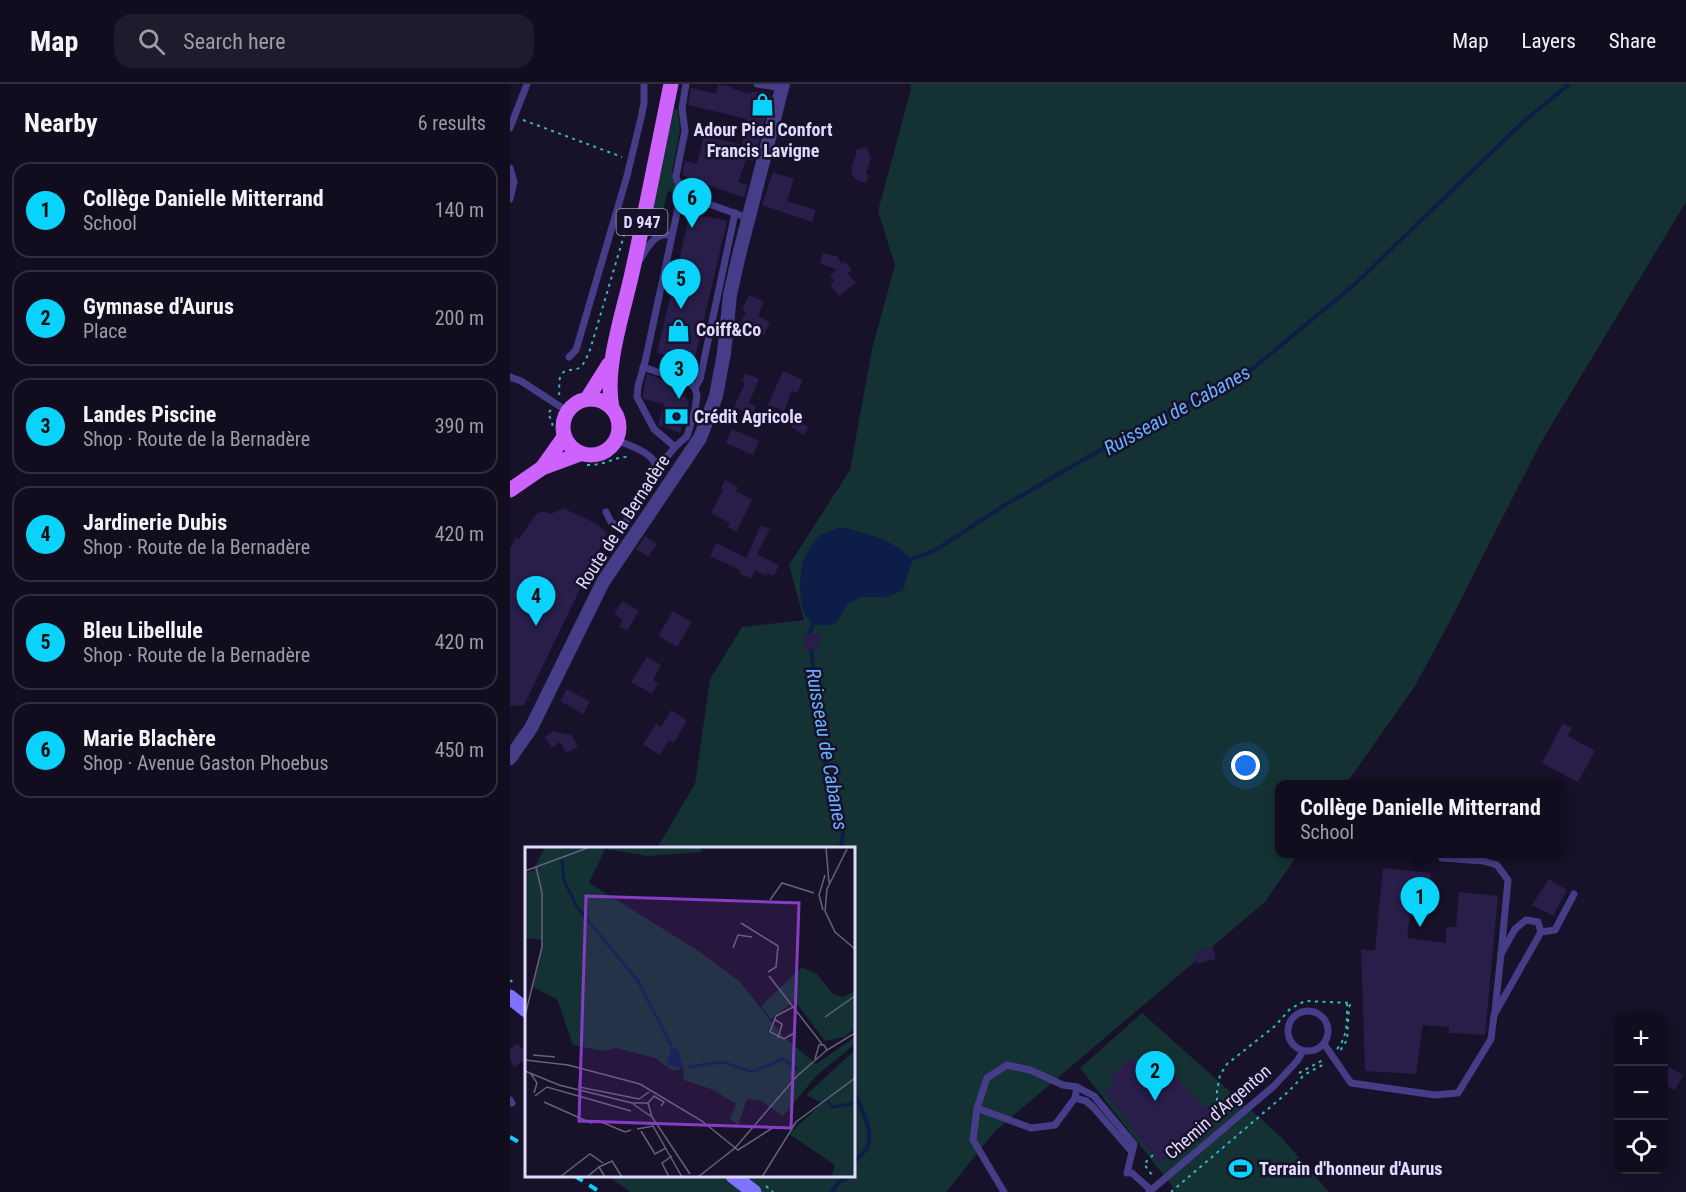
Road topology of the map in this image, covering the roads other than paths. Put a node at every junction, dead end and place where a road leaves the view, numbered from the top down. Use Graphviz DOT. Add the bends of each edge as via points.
graph roads {
  1 [pos="527,84"];
  2 [pos="644,84"];
  3 [pos="671,84"];
  4 [pos="686,84"];
  5 [pos="757,84"];
  6 [pos="776,86"];
  7 [pos="510,128"];
  8 [pos="510,168"];
  9 [pos="681,195"];
  10 [pos="510,199"];
  11 [pos="735,213"];
  12 [pos="748,218"];
  13 [pos="671,235"];
  14 [pos="632,272"];
  15 [pos="569,357"];
  16 [pos="613,359"];
  17 [pos="643,367"];
  18 [pos="510,377"];
  19 [pos="695,388"];
  20 [pos="587,399"];
  21 [pos="612,408"];
  22 [pos="567,411"];
  23 [pos="564,438"];
  24 [pos="616,440"];
  25 [pos="675,447"];
  26 [pos="580,454"];
  27 [pos="655,463"];
  28 [pos="542,468"];
  29 [pos="510,490"];
  30 [pos="606,512"];
  31 [pos="510,758"];
  32 [pos="1442,858"];
  33 [pos="1574,894"];
  34 [pos="1541,932"];
  35 [pos="1501,954"];
  36 [pos="510,997"];
  37 [pos="525,1009"];
  38 [pos="1494,1015"];
  39 [pos="1324,1044"];
  40 [pos="1303,1051"];
  41 [pos="1077,1087"];
  42 [pos="1075,1098"];
  43 [pos="977,1108"];
  44 [pos="1132,1152"];
  45 [pos="735,1177"];
  46 [pos="1150,1191"];
  47 [pos="754,1192"];
  48 [pos="1004,1192"];
  1 -- 7 [label="lane"];
  2 -- 15 [label="lane" via="644,103 620,203 576,350"];
  3 -- 14 [label="main road, D 947"];
  4 -- 9 [label="lane" via="682,108 685,131 676,176"];
  5 -- 6 [label="lane"];
  6 -- 12 [label="street, Route de la Bernadère"];
  8 -- 10 [label="lane" via="514,182"];
  9 -- 11 [label="lane"];
  9 -- 13 [label="lane"];
  11 -- 12 [label="lane"];
  11 -- 19 [label="lane"];
  12 -- 31 [label="street, Route de la Bernadère" via="730,295 716,396 700,438 603,582 531,728"];
  13 -- 14 [label="lane" via="653,240"];
  13 -- 17 [label="lane"];
  14 -- 16 [label="main road, D 947"];
  16 -- 20 [label="main road, D 947"];
  16 -- 21 [label="main road, D 947"];
  17 -- 19 [label="lane"];
  17 -- 25 [label="lane" via="637,397 654,429"];
  18 -- 22 [label="lane"];
  19 -- 25 [label="lane" via="695,410 687,436"];
  20 -- 21 [label="main road" via="596,399"];
  20 -- 22 [label="main road"];
  21 -- 24 [label="main road" via="619,424"];
  22 -- 23 [label="main road" via="563,419"];
  23 -- 26 [label="main road"];
  23 -- 28 [label="main road"];
  24 -- 26 [label="main road" via="605,452"];
  24 -- 27 [label="lane" via="651,457"];
  25 -- 27 [label="lane"];
  26 -- 28 [label="main road"];
  27 -- 30 [label="lane" via="656,474 650,487 623,524 611,522"];
  28 -- 29 [label="main road"];
  32 -- 35 [label="lane" via="1497,865 1508,880"];
  33 -- 34 [label="lane" via="1555,930"];
  34 -- 35 [label="lane" via="1538,922 1526,920 1515,929"];
  34 -- 38 [label="lane"];
  35 -- 38 [label="lane"];
  36 -- 37 [label="main road"];
  38 -- 39 [label="lane" via="1491,1039 1458,1093 1435,1095 1351,1083"];
  39 -- 40 [label="lane"];
  39 -- 40 [label="lane" via="1329,1032 1325,1020 1315,1011 1301,1012 1288,1029 1296,1048"];
  40 -- 46 [label="lane, Chemin d'Argenton" via="1274,1086"];
  41 -- 42 [label="lane"];
  41 -- 43 [label="lane" via="1007,1065 987,1078"];
  41 -- 44 [label="lane" via="1094,1096 1134,1144"];
  42 -- 43 [label="lane" via="1055,1125 1031,1128"];
  42 -- 44 [label="lane" via="1093,1107"];
  43 -- 48 [label="lane" via="972,1140"];
  44 -- 46 [label="lane" via="1127,1173"];
  45 -- 47 [label="main road"];
}
